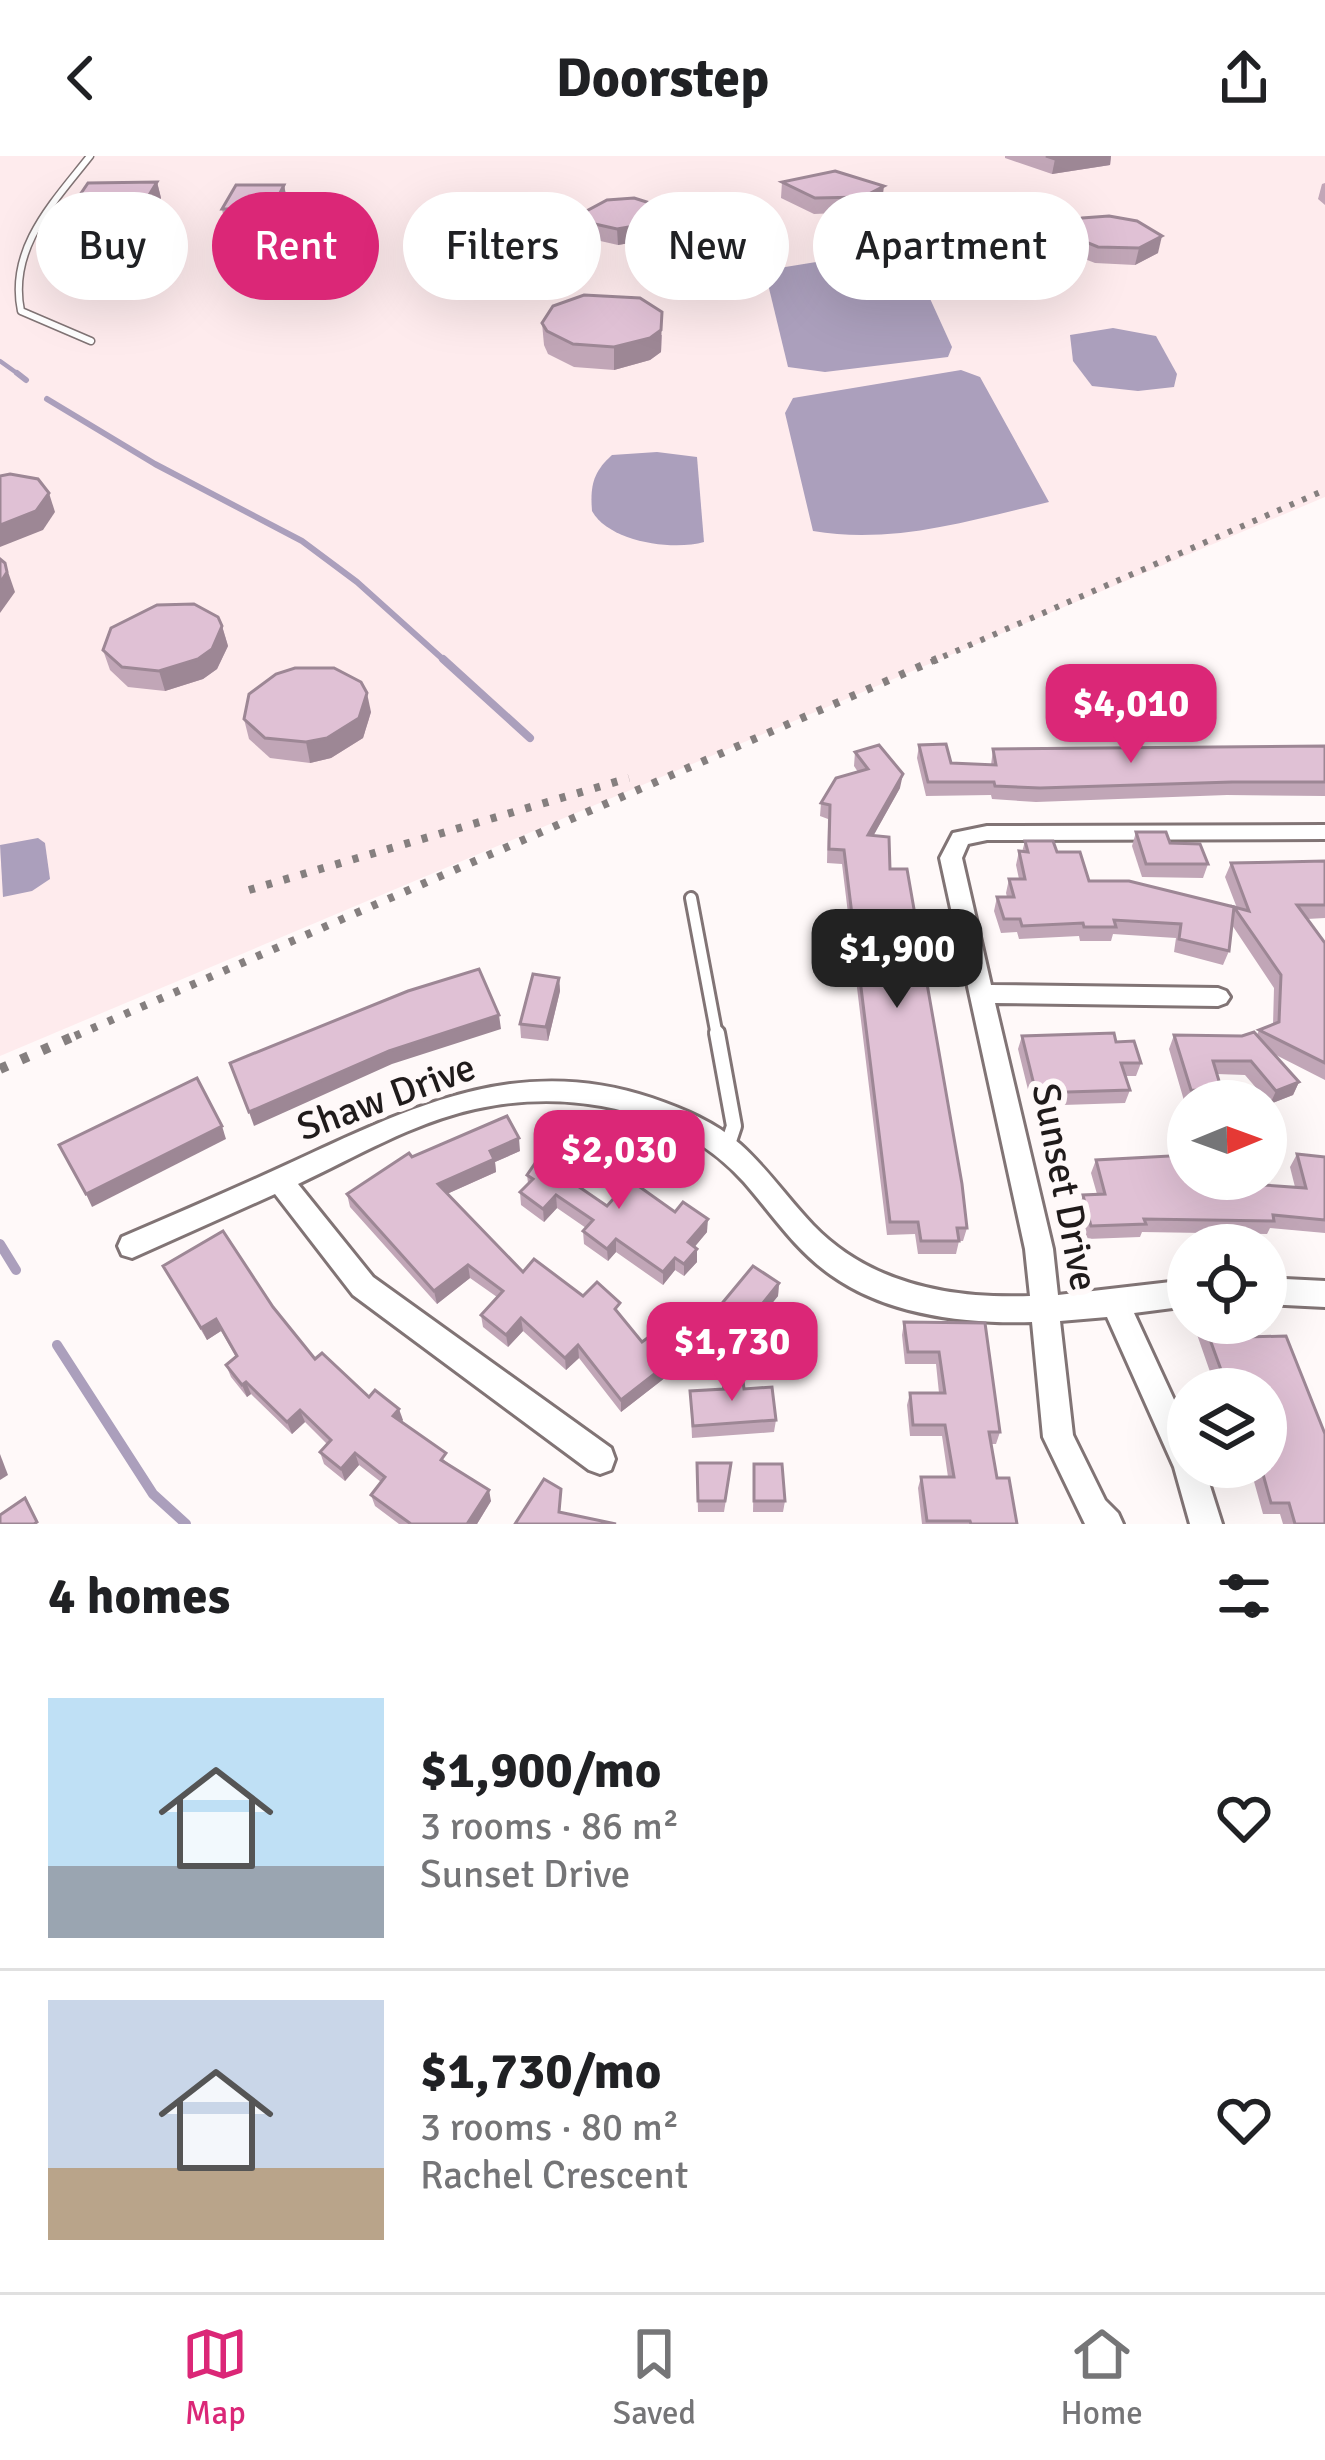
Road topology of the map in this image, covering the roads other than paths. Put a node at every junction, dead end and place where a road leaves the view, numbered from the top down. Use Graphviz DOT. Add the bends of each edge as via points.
graph roads {
  1 [pos="90,156"];
  2 [pos="91,341"];
  3 [pos="1325,832"];
  4 [pos="691,898"];
  5 [pos="982,994"];
  6 [pos="1218,997"];
  7 [pos="728,1147"];
  8 [pos="279,1179"];
  9 [pos="132,1246"];
  10 [pos="1287,1292"];
  11 [pos="1325,1294"];
  12 [pos="1167,1296"];
  13 [pos="1115,1304"];
  14 [pos="1048,1311"];
  15 [pos="1167,1417"];
  16 [pos="600,1459"];
  17 [pos="1196,1488"];
  18 [pos="1107,1524"];
  19 [pos="1206,1524"];
  1 -- 2 [label="lane" via="19,253 14,289 21,310"];
  3 -- 5 [label="street, Sunset Drive" via="960,838 951,858"];
  4 -- 7 [label="lane" via="734,1126"];
  5 -- 6 [label="street"];
  5 -- 14 [label="street, Sunset Drive"];
  7 -- 8 [label="street, Shaw Drive" via="699,1126 636,1102 500,1094 433,1112"];
  7 -- 14 [label="street, Shaw Drive" via="800,1231 856,1276 902,1293"];
  8 -- 9 [label="street, Shaw Drive"];
  8 -- 16 [label="street" via="363,1286"];
  10 -- 11 [label="street"];
  12 -- 13 [label="street, Shaw Drive"];
  13 -- 14 [label="street, Shaw Drive"];
  13 -- 15 [label="street, Sunset Drive"];
  14 -- 18 [label="street, Sunset Drive" via="1058,1437"];
  17 -- 19 [label="street, Sunset Drive"];
}
